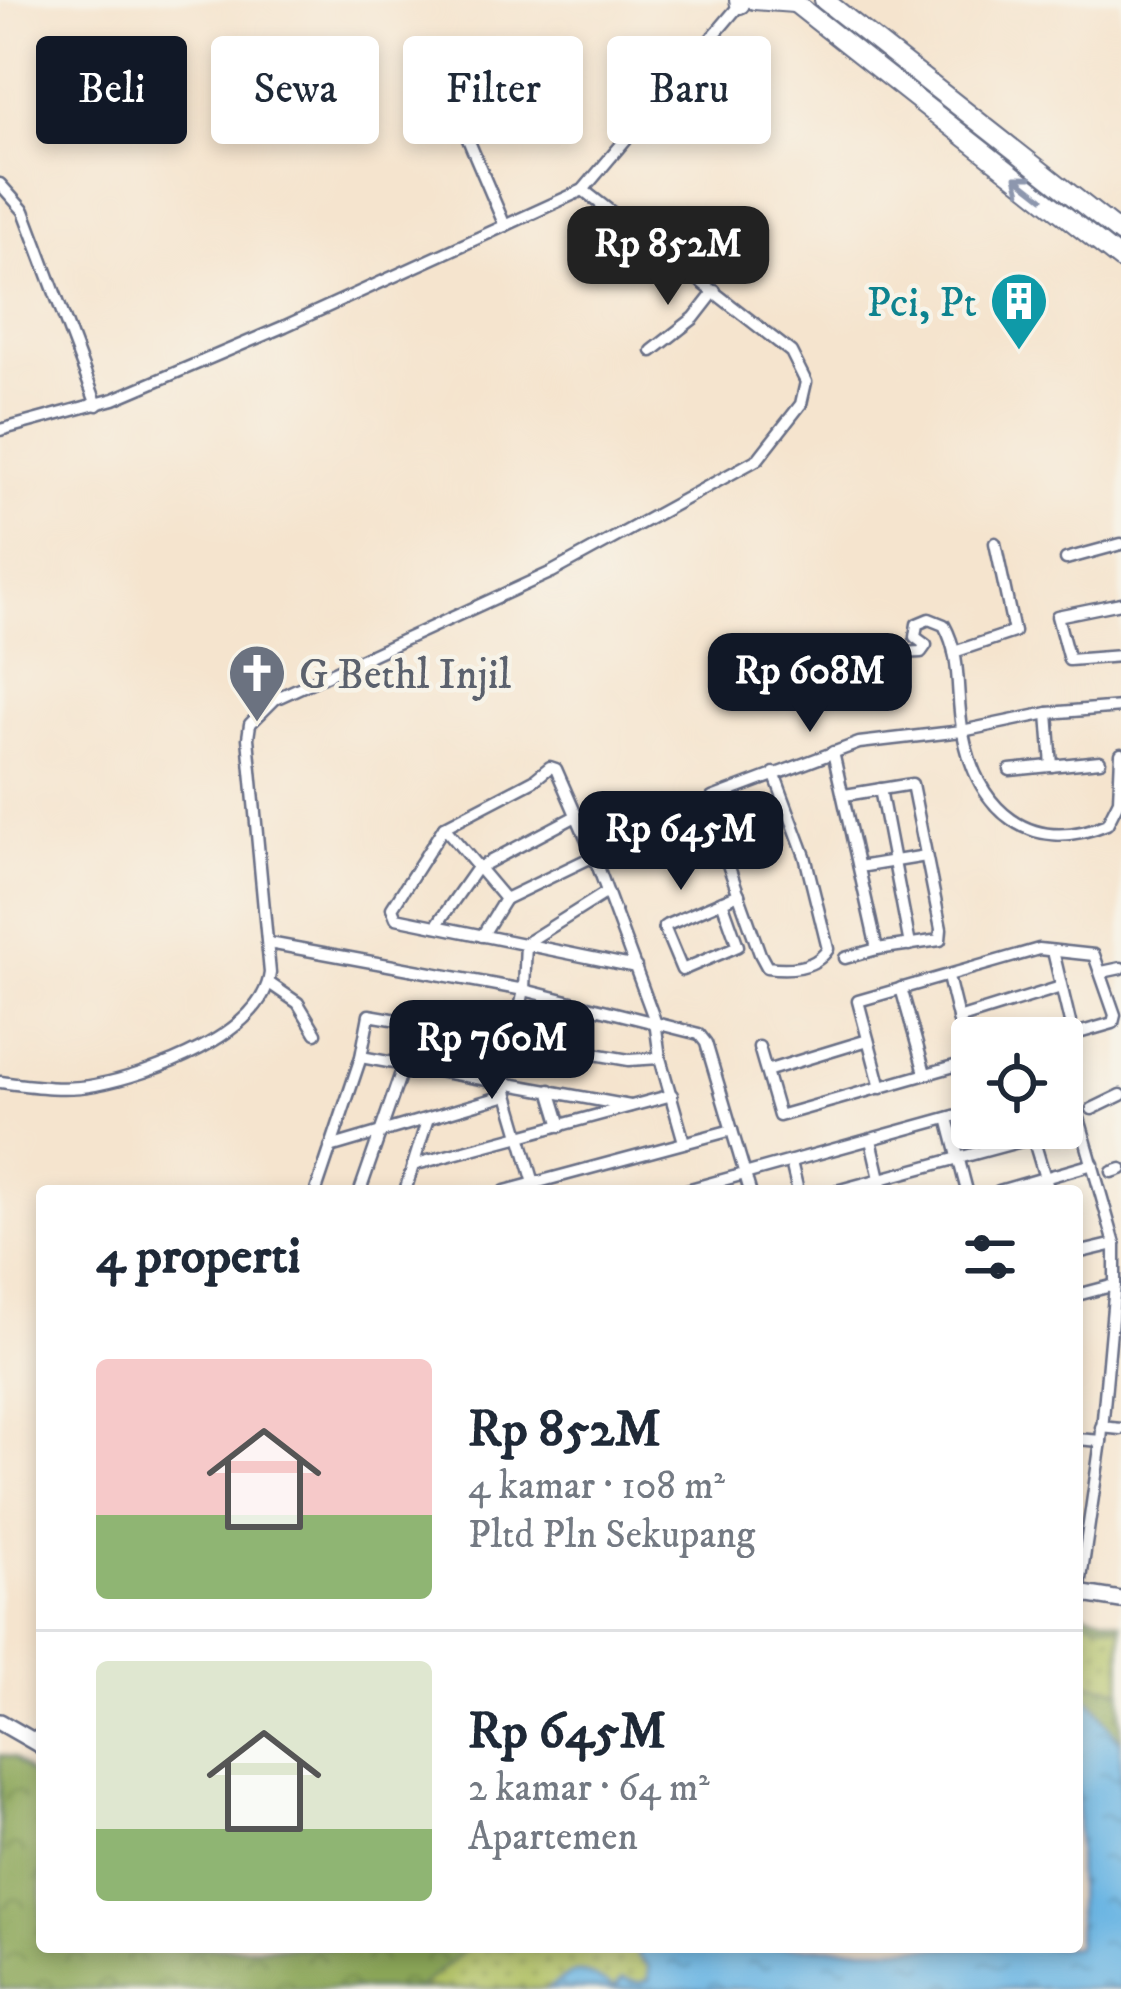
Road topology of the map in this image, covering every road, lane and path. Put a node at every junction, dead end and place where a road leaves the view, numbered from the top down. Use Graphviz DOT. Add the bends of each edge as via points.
graph roads {
  1 [pos="824,0"];
  2 [pos="744,1"];
  3 [pos="792,1"];
  4 [pos="471,144"];
  5 [pos="0,184"];
  6 [pos="583,190"];
  7 [pos="505,226"];
  8 [pos="1121,234"];
  9 [pos="1121,260"];
  10 [pos="715,291"];
  11 [pos="652,351"];
  12 [pos="97,405"];
  13 [pos="0,430"];
  14 [pos="995,543"];
  15 [pos="1121,544"];
  16 [pos="1066,560"];
  17 [pos="1121,604"];
  18 [pos="954,652"];
  19 [pos="844,656"];
  20 [pos="1121,656"];
  21 [pos="1121,706"];
  22 [pos="1048,713"];
  23 [pos="962,731"];
  24 [pos="833,752"];
  25 [pos="1121,754"];
  26 [pos="1100,760"];
  27 [pos="1052,766"];
  28 [pos="1010,770"];
  29 [pos="774,773"];
  30 [pos="880,789"];
  31 [pos="844,795"];
  32 [pos="576,816"];
  33 [pos="444,827"];
  34 [pos="594,856"];
  35 [pos="926,856"];
  36 [pos="895,861"];
  37 [pos="859,867"];
  38 [pos="476,868"];
  39 [pos="607,892"];
  40 [pos="740,894"];
  41 [pos="505,899"];
  42 [pos="722,902"];
  43 [pos="436,926"];
  44 [pos="482,936"];
  45 [pos="526,943"];
  46 [pos="268,944"];
  47 [pos="910,945"];
  48 [pos="877,949"];
  49 [pos="1053,951"];
  50 [pos="845,958"];
  51 [pos="636,967"];
  52 [pos="1121,968"];
  53 [pos="1102,972"];
  54 [pos="948,976"];
  55 [pos="269,983"];
  56 [pos="1061,987"];
  57 [pos="901,988"];
  58 [pos="524,990"];
  59 [pos="958,1017"];
  60 [pos="964,1017"];
  61 [pos="1065,1017"];
  62 [pos="1116,1017"];
  63 [pos="655,1021"];
  64 [pos="1083,1030"];
  65 [pos="316,1033"];
  66 [pos="1121,1038"];
  67 [pos="512,1040"];
  68 [pos="868,1040"];
  69 [pos="759,1047"];
  70 [pos="361,1057"];
  71 [pos="660,1058"];
  72 [pos="404,1064"];
  73 [pos="951,1066"];
  74 [pos="766,1071"];
  75 [pos="926,1073"];
  76 [pos="504,1081"];
  77 [pos="0,1082"];
  78 [pos="881,1088"];
  79 [pos="550,1090"];
  80 [pos="673,1095"];
  81 [pos="1121,1095"];
  82 [pos="507,1096"];
  83 [pos="631,1106"];
  84 [pos="1092,1109"];
  85 [pos="951,1117"];
  86 [pos="948,1118"];
  87 [pos="428,1121"];
  88 [pos="561,1126"];
  89 [pos="732,1130"];
  90 [pos="1083,1130"];
  91 [pos="377,1134"];
  92 [pos="521,1137"];
  93 [pos="871,1140"];
  94 [pos="684,1142"];
  95 [pos="330,1147"];
  96 [pos="987,1149"];
  97 [pos="1036,1149"];
  98 [pos="959,1159"];
  99 [pos="791,1162"];
  100 [pos="1093,1164"];
  101 [pos="413,1165"];
  102 [pos="746,1175"];
  103 [pos="534,1183"];
  104 [pos="318,1185"];
  105 [pos="362,1185"];
  106 [pos="407,1185"];
  107 [pos="527,1185"];
  108 [pos="706,1185"];
  109 [pos="748,1185"];
  110 [pos="797,1185"];
  111 [pos="881,1185"];
  112 [pos="884,1185"];
  113 [pos="966,1185"];
  114 [pos="1047,1185"];
  115 [pos="1115,1244"];
  116 [pos="1083,1252"];
  117 [pos="1115,1285"];
  118 [pos="1083,1293"];
  119 [pos="1117,1299"];
  120 [pos="1115,1339"];
  121 [pos="1121,1429"];
  122 [pos="1101,1434"];
  123 [pos="1083,1437"];
  124 [pos="1083,1558"];
  125 [pos="1083,1594"];
  126 [pos="1121,1600"];
  127 [pos="0,1722"];
  128 [pos="36,1743"];
  1 -- 8 [label="highway"];
  2 -- 3 [label="highway"];
  2 -- 6 [label="street"];
  9 -- 3 [label="highway, one-way"];
  4 -- 7 [label="street"];
  5 -- 12 [label="street" via="24,211"];
  6 -- 7 [label="street"];
  6 -- 10 [label="street"];
  7 -- 12 [label="street"];
  10 -- 11 [label="street"];
  10 -- 46 [label="street" via="791,352 806,382 801,404 758,459 552,572 275,699 250,724"];
  12 -- 13 [label="street"];
  14 -- 18 [label="street" via="1013,632"];
  15 -- 16 [label="street"];
  17 -- 20 [label="street" via="1057,616 1070,660"];
  18 -- 19 [label="street" via="944,625 929,620 914,630 926,646 920,652"];
  18 -- 23 [label="street"];
  21 -- 22 [label="street"];
  22 -- 23 [label="street"];
  22 -- 27 [label="street"];
  23 -- 24 [label="street"];
  23 -- 25 [label="street" via="1002,812 1043,835 1108,824 1119,800"];
  24 -- 29 [label="street"];
  24 -- 31 [label="street"];
  26 -- 27 [label="street"];
  27 -- 28 [label="street"];
  29 -- 40 [label="street" via="712,798 709,808"];
  29 -- 40 [label="street" via="805,856 826,935 824,957 766,967"];
  30 -- 31 [label="street"];
  30 -- 35 [label="street" via="912,784"];
  30 -- 36 [label="street"];
  31 -- 37 [label="street"];
  32 -- 33 [label="street" via="550,767"];
  32 -- 34 [label="street"];
  32 -- 38 [label="street"];
  33 -- 38 [label="street"];
  33 -- 43 [label="street" via="391,913"];
  34 -- 39 [label="street"];
  34 -- 41 [label="street"];
  35 -- 36 [label="street"];
  35 -- 47 [label="street" via="941,935"];
  36 -- 37 [label="street"];
  36 -- 47 [label="street"];
  37 -- 48 [label="street"];
  38 -- 41 [label="street"];
  38 -- 43 [label="street"];
  39 -- 45 [label="street"];
  39 -- 51 [label="street"];
  40 -- 42 [label="street"];
  41 -- 44 [label="street"];
  42 -- 42 [label="street" via="664,928 682,970 738,946"];
  43 -- 44 [label="street"];
  44 -- 45 [label="street"];
  45 -- 51 [label="street"];
  45 -- 58 [label="street"];
  46 -- 55 [label="street"];
  46 -- 58 [label="street"];
  47 -- 48 [label="street"];
  48 -- 50 [label="street"];
  49 -- 53 [label="street" via="1094,955"];
  49 -- 54 [label="street"];
  49 -- 56 [label="street"];
  51 -- 63 [label="street"];
  52 -- 53 [label="street"];
  53 -- 62 [label="street"];
  54 -- 57 [label="street"];
  54 -- 59 [label="street"];
  55 -- 65 [label="street" via="298,1003"];
  55 -- 77 [label="street" via="239,1026 155,1069 94,1085"];
  56 -- 60 [label="street"];
  56 -- 61 [label="street"];
  57 -- 68 [label="street" via="858,1001"];
  57 -- 75 [label="street"];
  58 -- 63 [label="street"];
  58 -- 67 [label="street"];
  62 -- 64 [label="street"];
  62 -- 66 [label="street"];
  63 -- 71 [label="street"];
  63 -- 89 [label="street" via="706,1042"];
  67 -- 70 [label="street" via="369,1015"];
  67 -- 71 [label="street"];
  67 -- 76 [label="street"];
  68 -- 74 [label="street"];
  68 -- 78 [label="street"];
  69 -- 74 [label="street"];
  70 -- 72 [label="street"];
  70 -- 95 [label="street"];
  71 -- 80 [label="street"];
  72 -- 76 [label="street"];
  72 -- 91 [label="street"];
  73 -- 75 [label="street"];
  74 -- 78 [label="street" via="778,1116"];
  75 -- 78 [label="street"];
  76 -- 79 [label="street"];
  76 -- 82 [label="street"];
  79 -- 83 [label="street"];
  79 -- 88 [label="street"];
  80 -- 83 [label="street"];
  80 -- 94 [label="street"];
  81 -- 84 [label="street"];
  82 -- 87 [label="street"];
  82 -- 92 [label="street"];
  83 -- 88 [label="street"];
  85 -- 86 [label="street"];
  86 -- 93 [label="street"];
  86 -- 98 [label="street"];
  87 -- 91 [label="street"];
  87 -- 101 [label="street"];
  88 -- 92 [label="street"];
  89 -- 94 [label="street"];
  89 -- 102 [label="street"];
  90 -- 100 [label="street"];
  91 -- 95 [label="street"];
  91 -- 105 [label="street"];
  92 -- 101 [label="street"];
  92 -- 103 [label="street"];
  93 -- 99 [label="street"];
  93 -- 111 [label="street"];
  94 -- 103 [label="street"];
  95 -- 104 [label="street"];
  96 -- 98 [label="street"];
  97 -- 114 [label="street"];
  98 -- 112 [label="street"];
  98 -- 113 [label="street"];
  99 -- 102 [label="street"];
  99 -- 110 [label="street"];
  100 -- 114 [label="street"];
  100 -- 115 [label="street"];
  101 -- 106 [label="street"];
  102 -- 108 [label="street"];
  102 -- 109 [label="street"];
  103 -- 107 [label="street"];
  115 -- 116 [label="street"];
  115 -- 117 [label="street"];
  117 -- 118 [label="street"];
  117 -- 119 [label="street"];
  119 -- 120 [label="street"];
  120 -- 122 [label="street"];
  121 -- 122 [label="street"];
  122 -- 123 [label="street"];
  122 -- 124 [label="street"];
  125 -- 126 [label="main road"];
  127 -- 128 [label="main road"];
}
